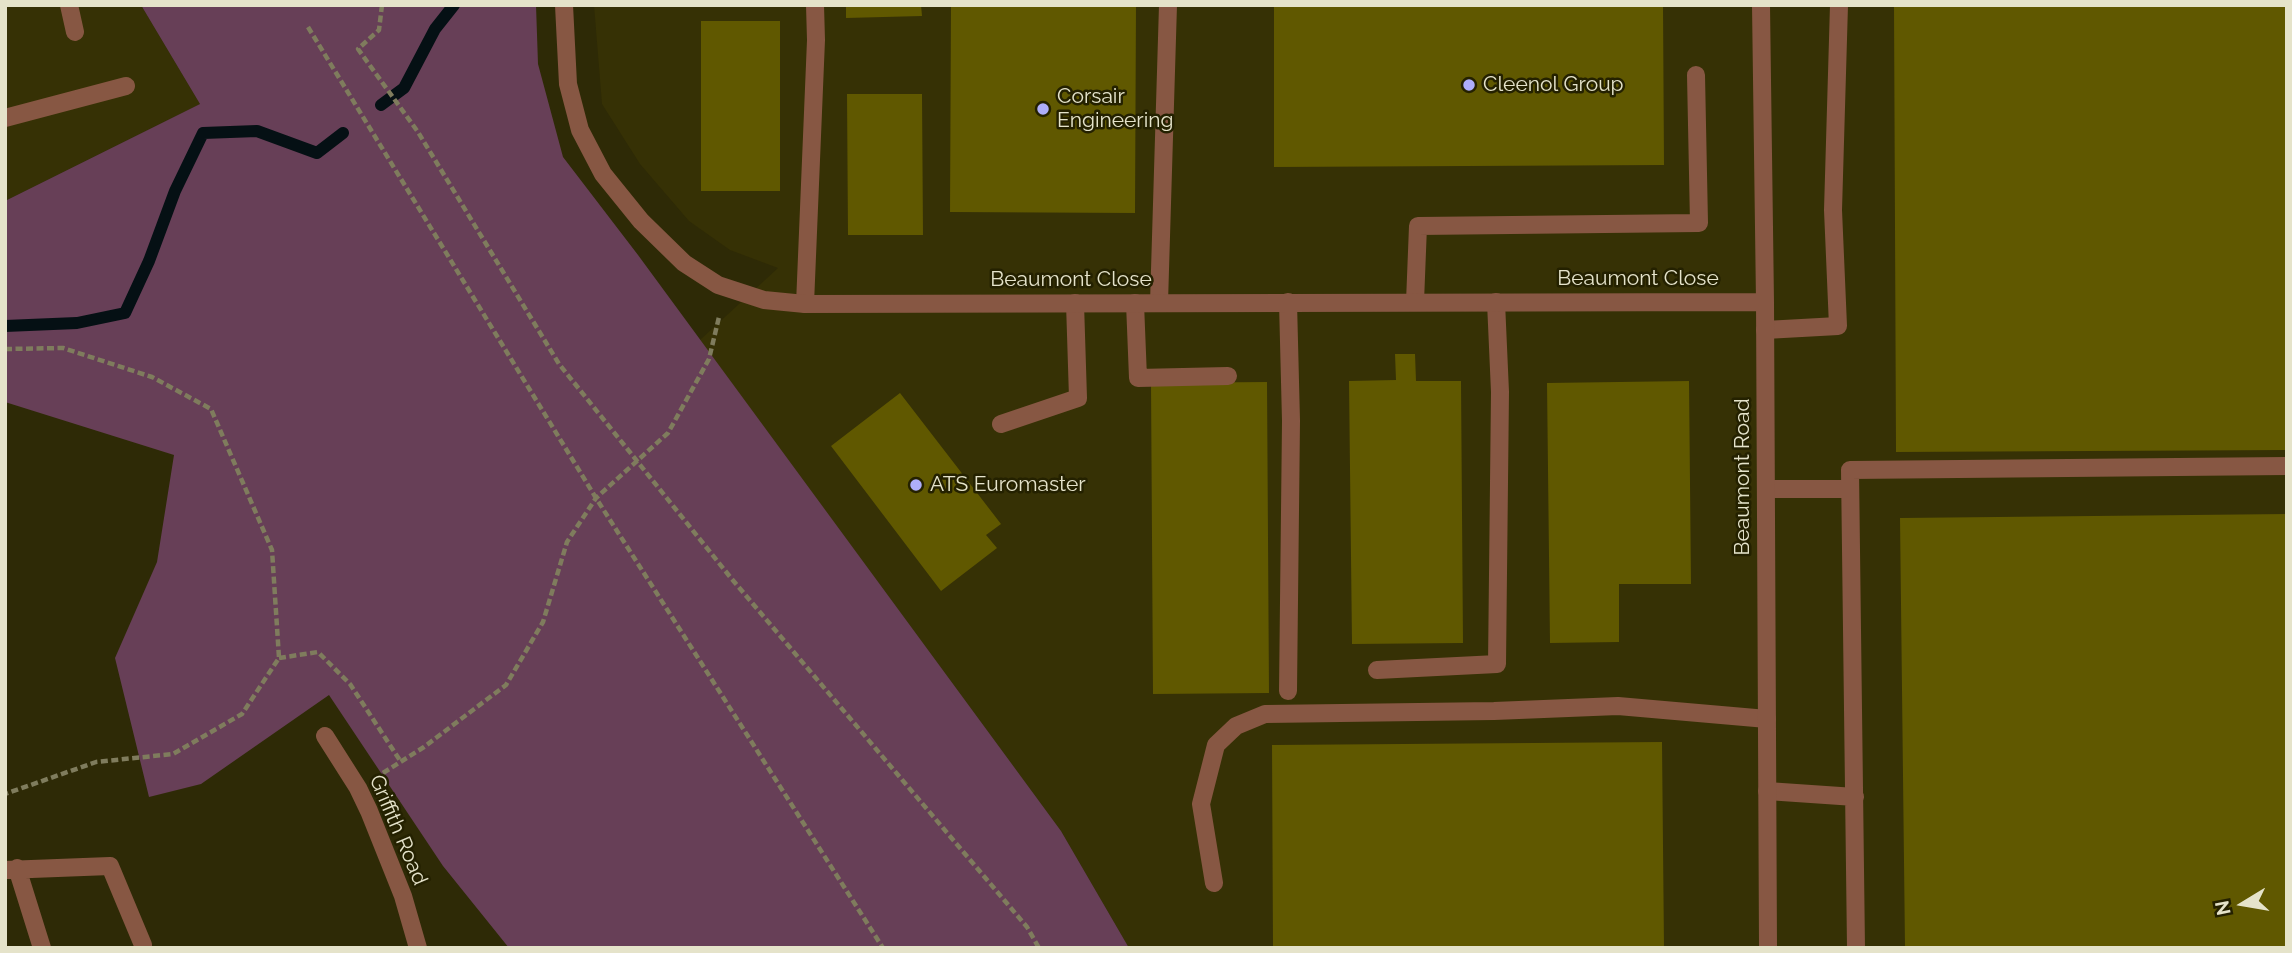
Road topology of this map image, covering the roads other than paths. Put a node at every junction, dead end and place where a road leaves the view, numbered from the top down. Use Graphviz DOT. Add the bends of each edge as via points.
graph roads {
  1 [pos="69,5"];
  2 [pos="564,5"];
  3 [pos="815,5"];
  4 [pos="1168,5"];
  5 [pos="1761,5"];
  6 [pos="1839,5"];
  7 [pos="75,32"];
  8 [pos="1696,75"];
  9 [pos="126,86"];
  10 [pos="5,118"];
  11 [pos="1288,302"];
  12 [pos="1415,302"];
  13 [pos="1496,302"];
  14 [pos="1765,302"];
  15 [pos="1075,303"];
  16 [pos="1135,303"];
  17 [pos="1159,303"];
  18 [pos="804,304"];
  19 [pos="1765,330"];
  20 [pos="1228,376"];
  21 [pos="1001,424"];
  22 [pos="2287,466"];
  23 [pos="1766,489"];
  24 [pos="1850,489"];
  25 [pos="1377,670"];
  26 [pos="1288,691"];
  27 [pos="1767,719"];
  28 [pos="325,736"];
  29 [pos="1767,791"];
  30 [pos="1855,797"];
  31 [pos="11,869"];
  32 [pos="1214,883"];
  33 [pos="143,945"];
  34 [pos="42,948"];
  35 [pos="418,948"];
  36 [pos="1768,948"];
  37 [pos="1856,948"];
  1 -- 7 [label="street"];
  2 -- 18 [label="street, Beaumont Close" via="568,85 580,130 603,174 641,221 684,263 718,285 764,300"];
  3 -- 18 [label="street"];
  4 -- 17 [label="street"];
  5 -- 14 [label="street, Beaumont Road"];
  6 -- 19 [label="street" via="1833,210 1838,326"];
  8 -- 12 [label="street" via="1699,223 1418,226"];
  9 -- 10 [label="street"];
  11 -- 12 [label="street, Beaumont Close"];
  11 -- 17 [label="street, Beaumont Close"];
  11 -- 26 [label="street"];
  12 -- 13 [label="street, Beaumont Close"];
  13 -- 14 [label="street, Beaumont Close"];
  13 -- 25 [label="street" via="1500,392 1497,664"];
  14 -- 19 [label="street, Beaumont Road"];
  15 -- 16 [label="street, Beaumont Close"];
  15 -- 18 [label="street, Beaumont Close"];
  15 -- 21 [label="street" via="1078,398"];
  16 -- 17 [label="street, Beaumont Close"];
  16 -- 20 [label="street" via="1138,378"];
  19 -- 23 [label="street, Beaumont Road"];
  22 -- 24 [label="street" via="1850,470"];
  23 -- 24 [label="street"];
  23 -- 27 [label="street, Beaumont Road"];
  24 -- 30 [label="street"];
  27 -- 29 [label="street, Beaumont Road"];
  27 -- 32 [label="street" via="1618,706 1265,714 1236,726 1216,745 1201,804"];
  28 -- 35 [label="street, Griffith Road" via="358,788 403,896"];
  29 -- 30 [label="street"];
  29 -- 36 [label="street, Beaumont Road"];
  30 -- 37 [label="street"];
  31 -- 33 [label="street" via="110,866"];
  31 -- 34 [label="street"];
}
